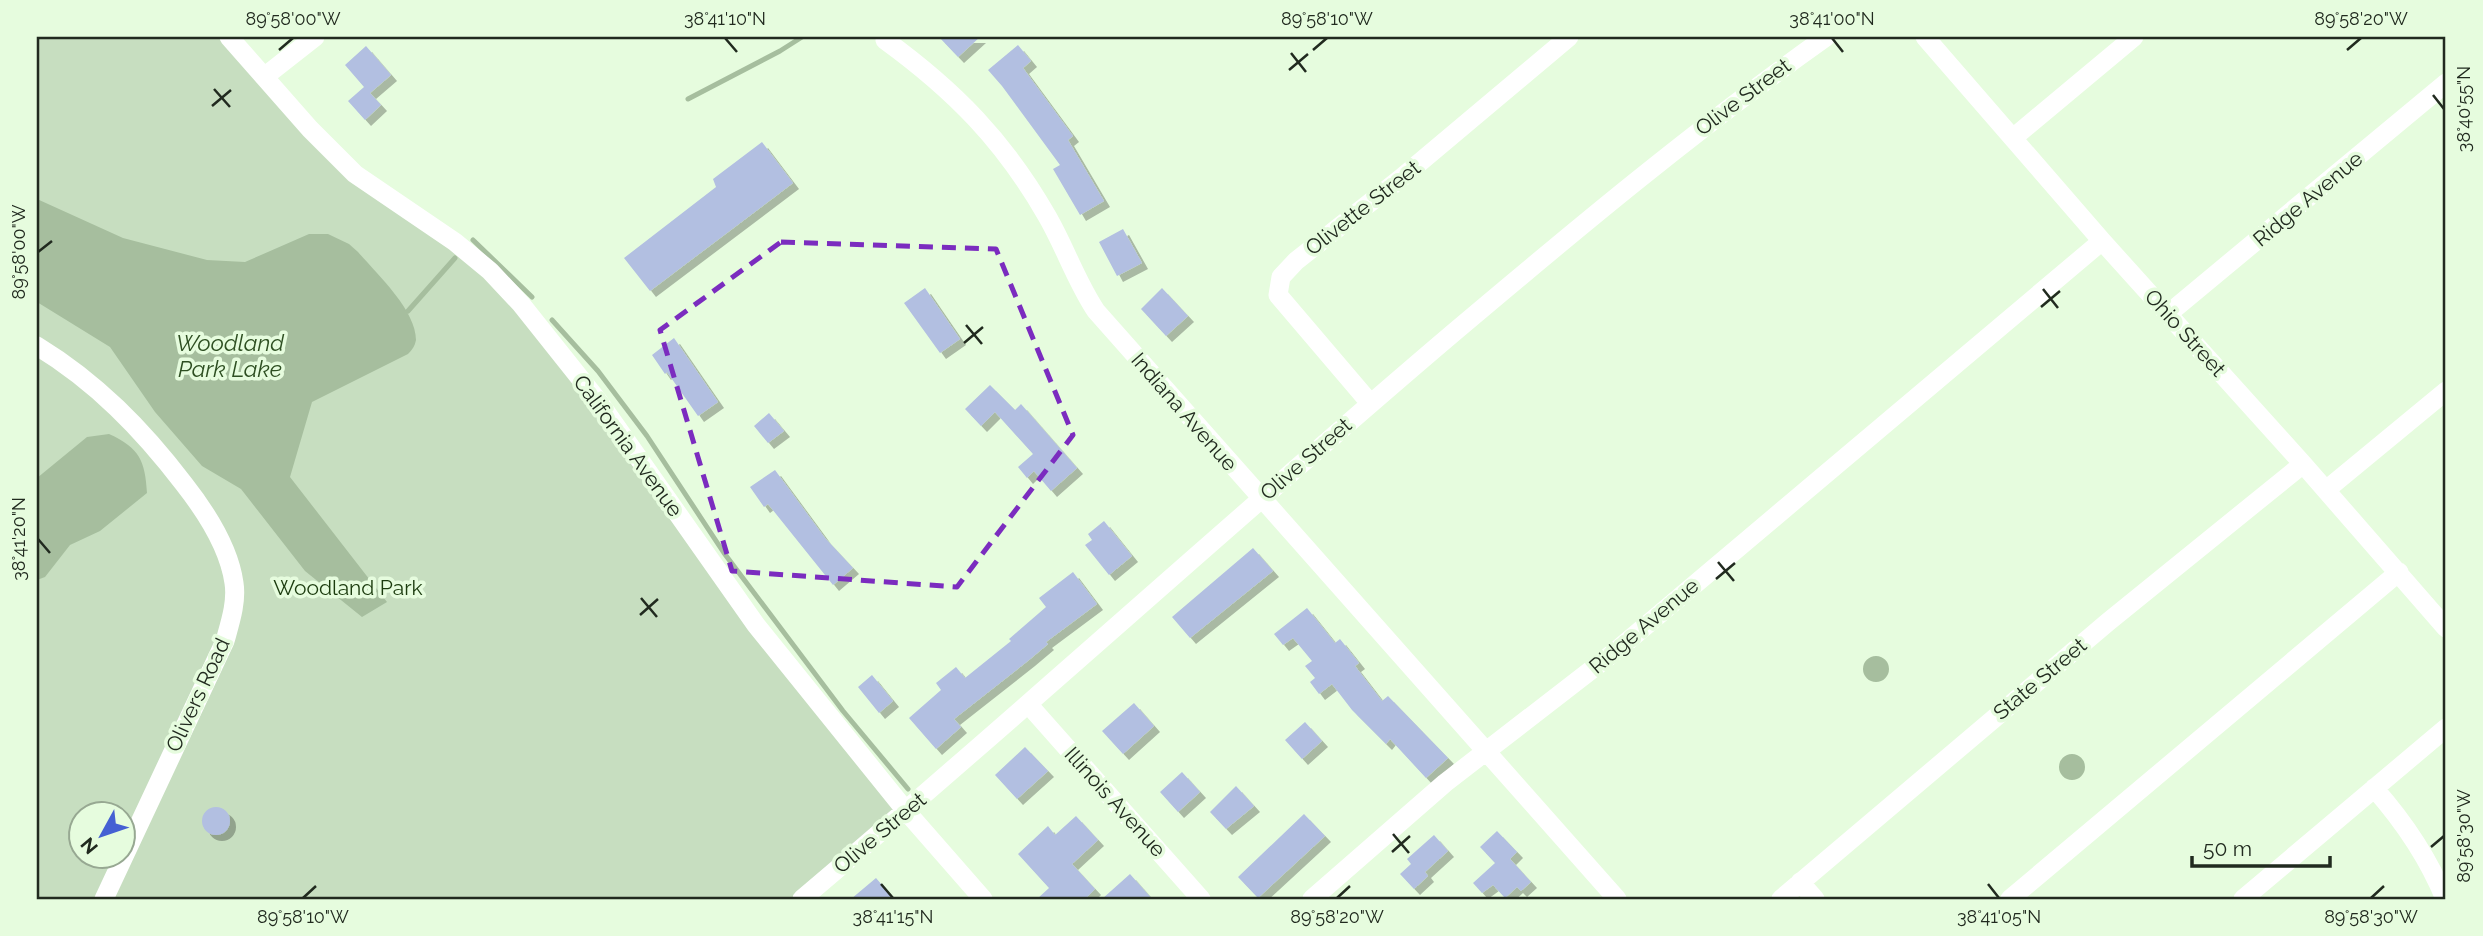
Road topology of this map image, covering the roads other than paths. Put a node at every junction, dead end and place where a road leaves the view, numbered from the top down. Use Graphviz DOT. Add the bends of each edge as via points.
graph roads {
  1 [pos="229,37"];
  2 [pos="315,37"];
  3 [pos="1569,37"];
  4 [pos="1826,37"];
  5 [pos="1925,37"];
  6 [pos="2134,37"];
  7 [pos="885,40"];
  8 [pos="264,77"];
  9 [pos="2446,83"];
  10 [pos="2013,138"];
  11 [pos="2102,241"];
  12 [pos="2168,314"];
  13 [pos="37,346"];
  14 [pos="2446,391"];
  15 [pos="1370,403"];
  16 [pos="2303,464"];
  17 [pos="2326,490"];
  18 [pos="1260,499"];
  19 [pos="2399,572"];
  20 [pos="2446,628"];
  21 [pos="1028,704"];
  22 [pos="2446,727"];
  23 [pos="1486,753"];
  24 [pos="2374,788"];
  25 [pos="906,811"];
  26 [pos="1800,882"];
  27 [pos="104,899"];
  28 [pos="802,899"];
  29 [pos="983,899"];
  30 [pos="1201,899"];
  31 [pos="1312,899"];
  32 [pos="1617,899"];
  33 [pos="1781,899"];
  34 [pos="1815,899"];
  35 [pos="2010,899"];
  36 [pos="2243,899"];
  37 [pos="2445,899"];
  1 -- 8 [label="street, California Avenue"];
  2 -- 8 [label="street"];
  3 -- 15 [label="street, Olivette Street" via="1280,277 1279,295"];
  4 -- 15 [label="street, Olive Street" via="1677,147"];
  5 -- 10 [label="street, Ohio Street"];
  6 -- 10 [label="street"];
  7 -- 18 [label="street, Indiana Avenue" via="960,100 990,133 1049,218 1096,311"];
  8 -- 25 [label="street, California Avenue" via="355,174 455,242 521,304 600,402 756,625"];
  9 -- 12 [label="street, Ridge Avenue"];
  10 -- 11 [label="street, Ohio Street"];
  11 -- 12 [label="street, Ohio Street"];
  11 -- 23 [label="street, Ridge Avenue" via="1617,650"];
  12 -- 16 [label="street, Ohio Street"];
  13 -- 27 [label="street, Olivers Road" via="96,387 162,455 208,517 234,585 225,641"];
  14 -- 17 [label="street"];
  15 -- 18 [label="street, Olive Street"];
  16 -- 17 [label="street, Ohio Street"];
  16 -- 26 [label="street, State Street"];
  17 -- 19 [label="street, Ohio Street"];
  18 -- 21 [label="street, Olive Street"];
  18 -- 23 [label="street, Indiana Avenue"];
  19 -- 20 [label="street, Ohio Street"];
  19 -- 35 [label="street"];
  21 -- 25 [label="street, Olive Street"];
  21 -- 30 [label="street, Illinois Avenue"];
  22 -- 24 [label="street"];
  23 -- 31 [label="street, Ridge Avenue"];
  23 -- 32 [label="street, Indiana Avenue"];
  24 -- 36 [label="street"];
  24 -- 37 [label="street" via="2420,847"];
  25 -- 28 [label="street, Olive Street"];
  25 -- 29 [label="street, California Avenue"];
  26 -- 33 [label="street, State Street"];
  26 -- 34 [label="street"];
}
